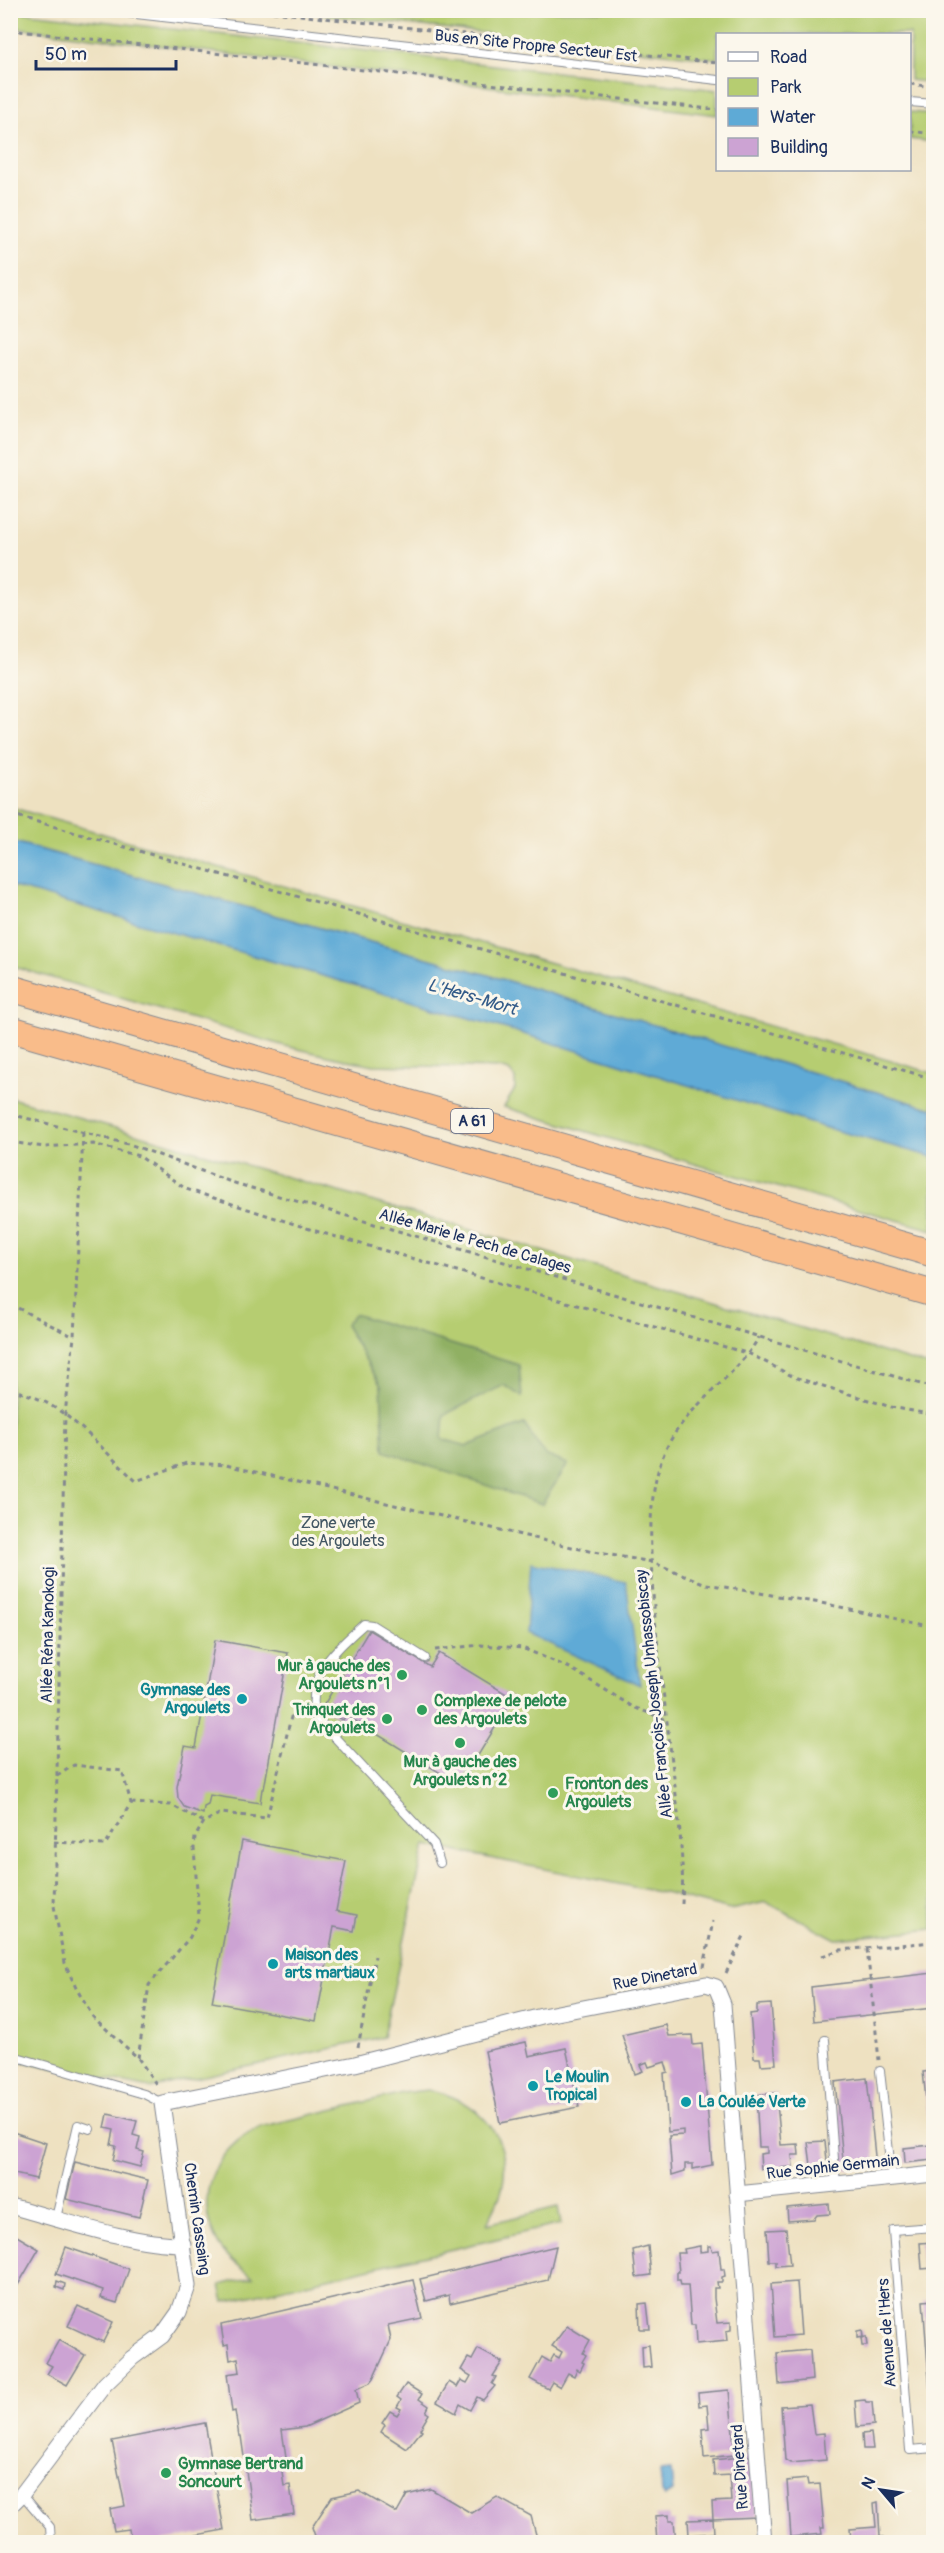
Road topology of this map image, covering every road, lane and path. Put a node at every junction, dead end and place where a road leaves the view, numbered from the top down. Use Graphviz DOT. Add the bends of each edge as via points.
graph roads {
  1 [pos="101,10"];
  2 [pos="255,10"];
  3 [pos="10,30"];
  4 [pos="716,63"];
  5 [pos="716,80"];
  6 [pos="911,84"];
  7 [pos="933,87"];
  8 [pos="911,102"];
  9 [pos="933,104"];
  10 [pos="716,110"];
  11 [pos="911,131"];
  12 [pos="933,134"];
  13 [pos="10,814"];
  14 [pos="10,988"];
  15 [pos="10,1029"];
  16 [pos="933,1079"];
  17 [pos="10,1114"];
  18 [pos="83,1133"];
  19 [pos="10,1142"];
  20 [pos="80,1145"];
  21 [pos="933,1254"];
  22 [pos="933,1294"];
  23 [pos="10,1304"];
  24 [pos="74,1337"];
  25 [pos="759,1337"];
  26 [pos="750,1354"];
  27 [pos="933,1388"];
  28 [pos="10,1390"];
  29 [pos="65,1414"];
  30 [pos="933,1415"];
  31 [pos="651,1563"];
  32 [pos="933,1627"];
  33 [pos="425,1658"];
  34 [pos="315,1716"];
  35 [pos="667,1720"];
  36 [pos="56,1776"];
  37 [pos="130,1803"];
  38 [pos="204,1822"];
  39 [pos="54,1842"];
  40 [pos="440,1863"];
  41 [pos="682,1905"];
  42 [pos="713,1921"];
  43 [pos="744,1936"];
  44 [pos="933,1942"];
  45 [pos="867,1949"];
  46 [pos="375,1956"];
  47 [pos="822,1956"];
  48 [pos="711,1985"];
  49 [pos="825,2040"];
  50 [pos="10,2055"];
  51 [pos="138,2058"];
  52 [pos="355,2064"];
  53 [pos="880,2071"];
  54 [pos="162,2103"];
  55 [pos="90,2129"];
  56 [pos="933,2174"];
  57 [pos="892,2179"];
  58 [pos="836,2185"];
  59 [pos="737,2194"];
  60 [pos="10,2206"];
  61 [pos="56,2218"];
  62 [pos="933,2227"];
  63 [pos="183,2244"];
  64 [pos="933,2448"];
  65 [pos="22,2494"];
  66 [pos="10,2506"];
  67 [pos="51,2542"];
  68 [pos="764,2542"];
  1 -- 5 [label="lane, Bus en Site Propre Secteur Est"];
  2 -- 4 [label="path"];
  3 -- 10 [label="path"];
  6 -- 7 [label="path"];
  8 -- 9 [label="lane"];
  11 -- 12 [label="path"];
  13 -- 16 [label="path"];
  14 -- 21 [label="highway, A 61"];
  15 -- 22 [label="highway, A 61"];
  17 -- 18 [label="path, Allée Marie le Pech de Calages"];
  18 -- 20 [label="path, Allée Réna Kanokogi"];
  18 -- 25 [label="path, Allée Marie le Pech de Calages" via="132,1145 231,1182"];
  19 -- 20 [label="path" via="44,1147"];
  20 -- 24 [label="path, Allée Réna Kanokogi"];
  20 -- 26 [label="path" via="93,1144 139,1156 186,1189 319,1232"];
  23 -- 24 [label="path"];
  24 -- 29 [label="path, Allée Réna Kanokogi"];
  25 -- 26 [label="path, Allée François-Joseph Unhassobiscay"];
  25 -- 27 [label="path, Allée Marie le Pech de Calages"];
  26 -- 30 [label="path" via="794,1377 891,1407"];
  26 -- 31 [label="path, Allée François-Joseph Unhassobiscay" via="699,1404 666,1449 655,1484"];
  28 -- 29 [label="path" via="27,1392"];
  29 -- 31 [label="path" via="136,1481 187,1462 226,1465"];
  29 -- 36 [label="path, Allée Réna Kanokogi"];
  31 -- 32 [label="path" via="706,1584"];
  31 -- 35 [label="path, Allée François-Joseph Unhassobiscay"];
  33 -- 34 [label="lane" via="372,1625 364,1624 319,1671 312,1700"];
  33 -- 35 [label="path" via="436,1649 481,1645 522,1648 570,1668 633,1707"];
  34 -- 38 [label="path" via="291,1717 267,1818 221,1813"];
  34 -- 40 [label="lane" via="434,1844"];
  35 -- 41 [label="path, Allée François-Joseph Unhassobiscay" via="681,1840"];
  36 -- 37 [label="path" via="75,1765 122,1772"];
  36 -- 39 [label="path, Allée Réna Kanokogi"];
  37 -- 38 [label="path" via="171,1805"];
  37 -- 39 [label="path" via="105,1845"];
  38 -- 51 [label="path" via="195,1837 199,1917 190,1936 149,1986"];
  39 -- 51 [label="path, Allée Réna Kanokogi" via="54,1906 65,1963 93,2017"];
  42 -- 48 [label="path" via="704,1969"];
  43 -- 48 [label="path" via="728,1970"];
  44 -- 45 [label="path"];
  45 -- 47 [label="path" via="840,1950"];
  45 -- 53 [label="path"];
  46 -- 52 [label="path"];
  48 -- 52 [label="street, Rue Dinetard" via="542,2016"];
  48 -- 59 [label="street, Rue Dinetard" via="723,2004"];
  49 -- 58 [label="lane"];
  50 -- 54 [label="lane" via="144,2094"];
  51 -- 54 [label="path, Allée Réna Kanokogi" via="158,2088"];
  52 -- 54 [label="street, Rue Dinetard"];
  53 -- 57 [label="lane"];
  54 -- 63 [label="street, Chemin Cassaing"];
  55 -- 61 [label="lane" via="78,2125"];
  56 -- 57 [label="street, Rue Sophie Germain"];
  57 -- 58 [label="street, Rue Sophie Germain"];
  58 -- 59 [label="street, Rue Sophie Germain"];
  59 -- 68 [label="street, Rue Dinetard"];
  60 -- 61 [label="street"];
  61 -- 63 [label="street" via="141,2240"];
  62 -- 64 [label="lane, Avenue de l'Hers" via="893,2230 910,2450"];
  63 -- 65 [label="street, Chemin Cassaing" via="188,2286 179,2312 162,2336 105,2384"];
  65 -- 66 [label="street, Chemin Cassaing"];
  65 -- 67 [label="lane" via="50,2527"];
}
